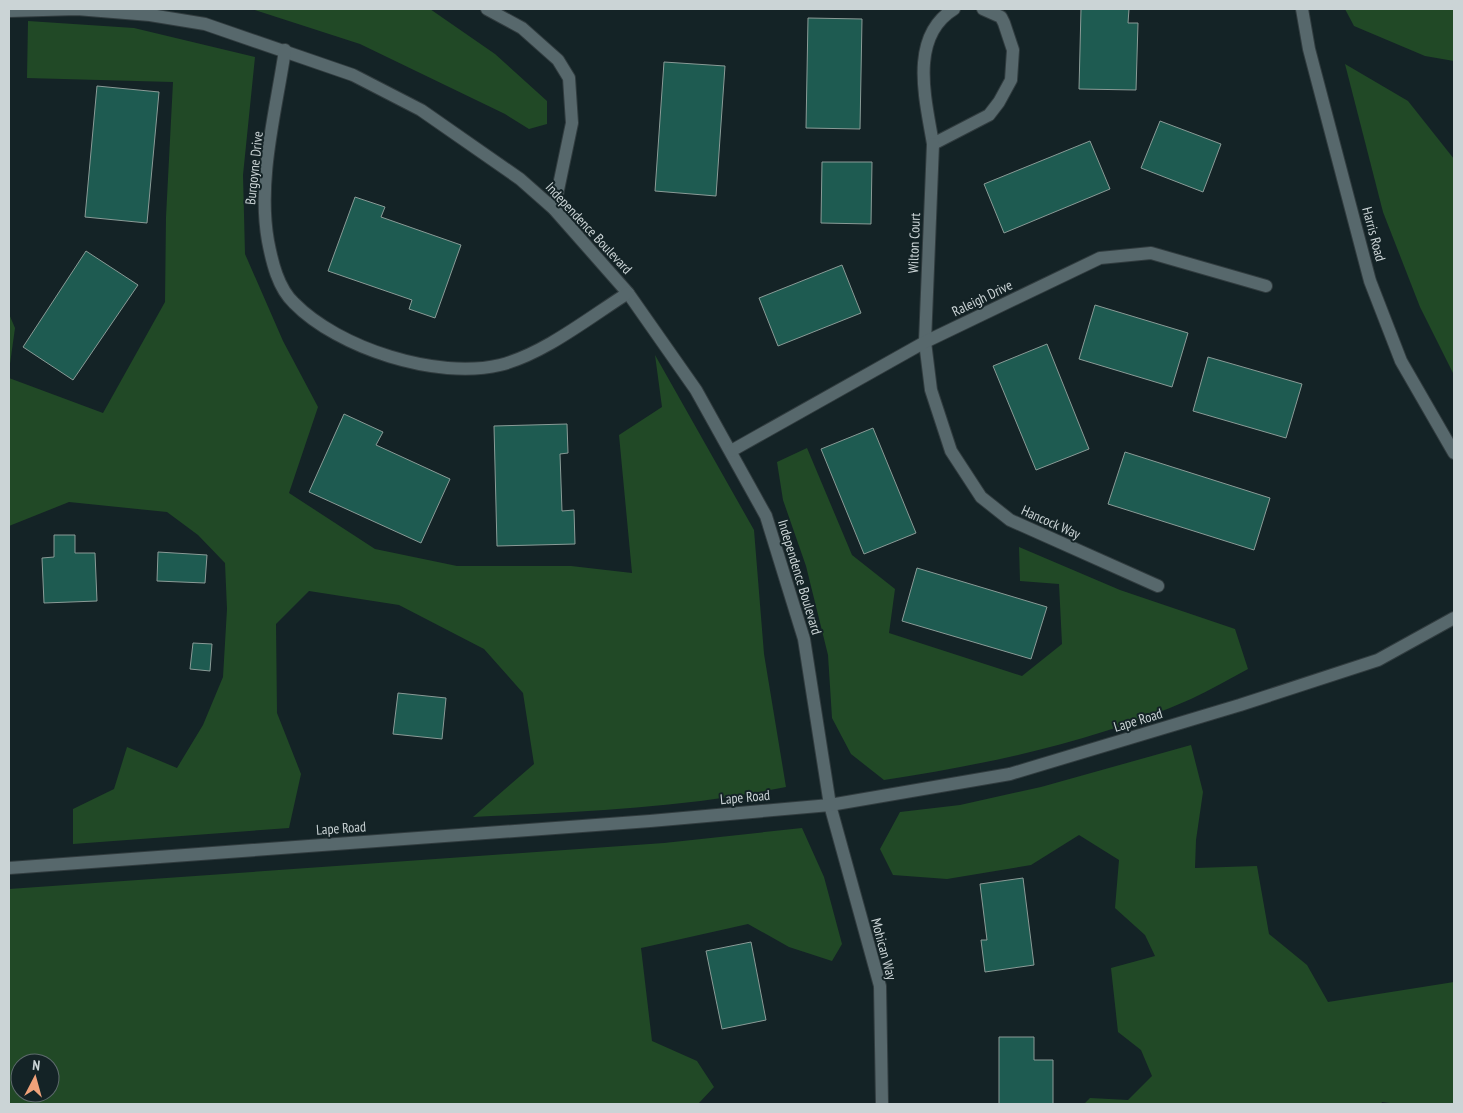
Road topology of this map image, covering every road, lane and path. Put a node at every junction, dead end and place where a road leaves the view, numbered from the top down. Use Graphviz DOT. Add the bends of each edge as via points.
graph roads {
  1 [pos="487,9"];
  2 [pos="954,9"];
  3 [pos="982,9"];
  4 [pos="1302,9"];
  5 [pos="9,11"];
  6 [pos="285,50"];
  7 [pos="933,144"];
  8 [pos="554,209"];
  9 [pos="1266,286"];
  10 [pos="628,293"];
  11 [pos="925,342"];
  12 [pos="731,452"];
  13 [pos="1454,453"];
  14 [pos="1158,586"];
  15 [pos="1454,618"];
  16 [pos="830,805"];
  17 [pos="9,868"];
  18 [pos="882,1104"];
  1 -- 8 [label="street" via="522,28 558,60 569,78 572,123"];
  2 -- 7 [label="street, Wilton Court" via="944,15 936,27 924,56 922,78"];
  3 -- 7 [label="street" via="1001,17 1004,23 1013,50 1011,80 988,115"];
  4 -- 13 [label="street, Harris Road" via="1309,49 1370,281 1401,361"];
  5 -- 6 [label="street, Independence Boulevard" via="77,9 150,15 204,24"];
  6 -- 8 [label="street, Independence Boulevard" via="353,76 421,110 520,179"];
  6 -- 10 [label="street, Burgoyne Drive" via="266,174 264,210 268,242 280,285 293,302 320,325 382,354 427,365 466,368 500,365 539,349"];
  7 -- 11 [label="street, Wilton Court"];
  8 -- 10 [label="street, Independence Boulevard"];
  9 -- 11 [label="street, Raleigh Drive" via="1151,253 1100,258"];
  10 -- 12 [label="street, Independence Boulevard" via="696,390"];
  11 -- 12 [label="street, Raleigh Drive"];
  11 -- 14 [label="street, Hancock Way" via="931,390 951,451 982,497 1010,520"];
  12 -- 16 [label="street, Independence Boulevard" via="766,516 804,639"];
  15 -- 16 [label="street, Lape Road" via="1378,660 1010,774"];
  16 -- 17 [label="street, Lape Road"];
  16 -- 18 [label="street, Mohican Way" via="880,986"];
}
